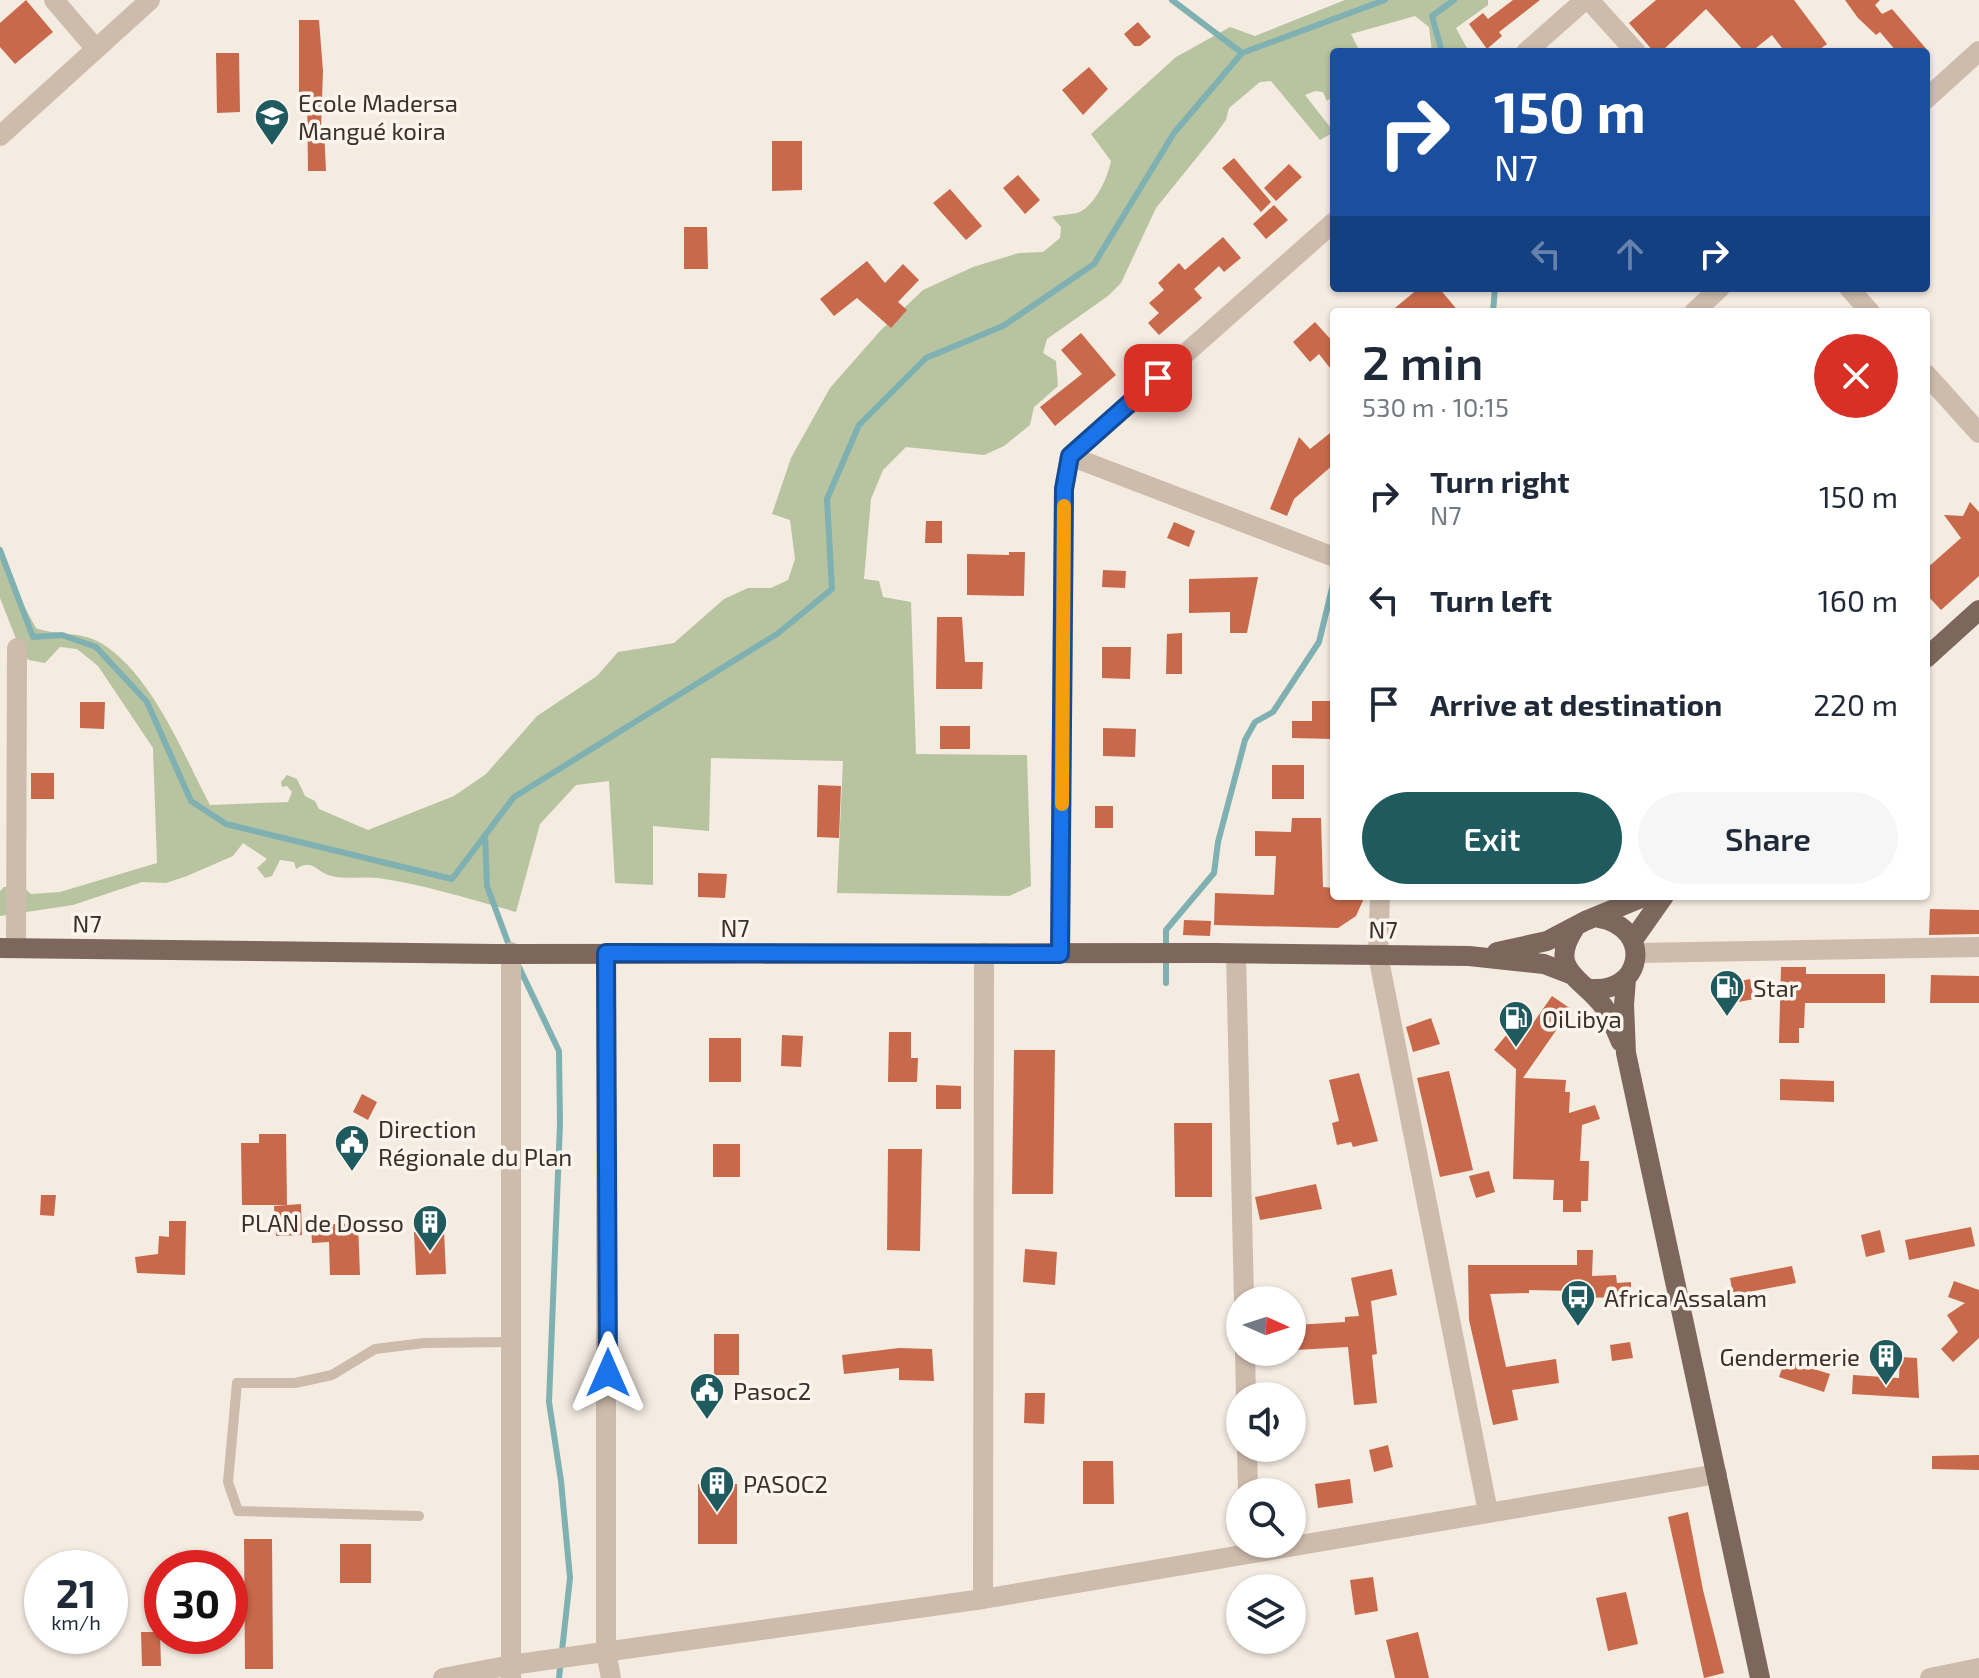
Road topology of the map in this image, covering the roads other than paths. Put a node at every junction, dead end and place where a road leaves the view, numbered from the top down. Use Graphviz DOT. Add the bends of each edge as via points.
graph roads {
  1 [pos="54,0"];
  2 [pos="150,0"];
  3 [pos="1587,0"];
  4 [pos="1531,48"];
  5 [pos="1632,48"];
  6 [pos="96,49"];
  7 [pos="1979,51"];
  8 [pos="1930,95"];
  9 [pos="0,136"];
  10 [pos="1330,226"];
  11 [pos="1716,292"];
  12 [pos="1852,292"];
  13 [pos="1698,308"];
  14 [pos="1866,308"];
  15 [pos="1930,378"];
  16 [pos="1979,433"];
  17 [pos="1070,456"];
  18 [pos="1330,555"];
  19 [pos="1979,610"];
  20 [pos="17,648"];
  21 [pos="1930,654"];
  22 [pos="1380,900"];
  23 [pos="1637,900"];
  24 [pos="1662,900"];
  25 [pos="1599,918"];
  26 [pos="1574,929"];
  27 [pos="1634,946"];
  28 [pos="1979,947"];
  29 [pos="8,948"];
  30 [pos="511,952"];
  31 [pos="606,953"];
  32 [pos="984,953"];
  33 [pos="1060,954"];
  34 [pos="1236,954"];
  35 [pos="1378,955"];
  36 [pos="1469,956"];
  37 [pos="1570,974"];
  38 [pos="1626,979"];
  39 [pos="1586,988"];
  40 [pos="1626,1053"];
  41 [pos="1244,1286"];
  42 [pos="511,1342"];
  43 [pos="1717,1474"];
  44 [pos="1488,1512"];
  45 [pos="419,1516"];
  46 [pos="1306,1540"];
  47 [pos="1226,1553"];
  48 [pos="983,1599"];
  49 [pos="606,1652"];
  50 [pos="1979,1668"];
  51 [pos="511,1671"];
  52 [pos="443,1678"];
  53 [pos="611,1678"];
  54 [pos="1760,1678"];
  55 [pos="1930,1678"];
  1 -- 6 [label="street"];
  2 -- 6 [label="street"];
  3 -- 4 [label="street"];
  3 -- 5 [label="street"];
  6 -- 9 [label="street"];
  7 -- 8 [label="street"];
  10 -- 17 [label="street"];
  11 -- 13 [label="street"];
  12 -- 14 [label="street"];
  15 -- 16 [label="street"];
  17 -- 18 [label="street"];
  17 -- 33 [label="street" via="1064,489"];
  19 -- 21 [label="main road"];
  20 -- 29 [label="street"];
  22 -- 35 [label="street"];
  23 -- 25 [label="main road"];
  24 -- 27 [label="main road"];
  25 -- 26 [label="main road"];
  25 -- 27 [label="main road" via="1625,928"];
  26 -- 36 [label="main road" via="1529,946"];
  26 -- 37 [label="main road" via="1564,955"];
  27 -- 28 [label="street"];
  27 -- 38 [label="main road"];
  29 -- 30 [label="main road, N7"];
  30 -- 31 [label="main road, N7"];
  30 -- 42 [label="street"];
  31 -- 32 [label="main road, N7"];
  31 -- 49 [label="street"];
  32 -- 33 [label="main road, N7"];
  32 -- 48 [label="street"];
  33 -- 34 [label="main road, N7"];
  34 -- 35 [label="main road, N7"];
  34 -- 41 [label="street"];
  35 -- 36 [label="main road, N7"];
  35 -- 44 [label="street"];
  36 -- 37 [label="main road" via="1544,964"];
  37 -- 39 [label="main road"];
  38 -- 39 [label="main road" via="1601,990"];
  38 -- 40 [label="main road"];
  39 -- 40 [label="main road" via="1605,1008"];
  40 -- 43 [label="main road"];
  42 -- 45 [label="lane" via="375,1349 332,1375 295,1383 237,1383 228,1482 238,1511"];
  42 -- 51 [label="street"];
  43 -- 44 [label="street"];
  43 -- 54 [label="main road"];
  44 -- 46 [label="street"];
  47 -- 48 [label="street"];
  48 -- 49 [label="street"];
  49 -- 51 [label="street"];
  49 -- 53 [label="street"];
  50 -- 55 [label="street"];
  51 -- 52 [label="street"];
}
